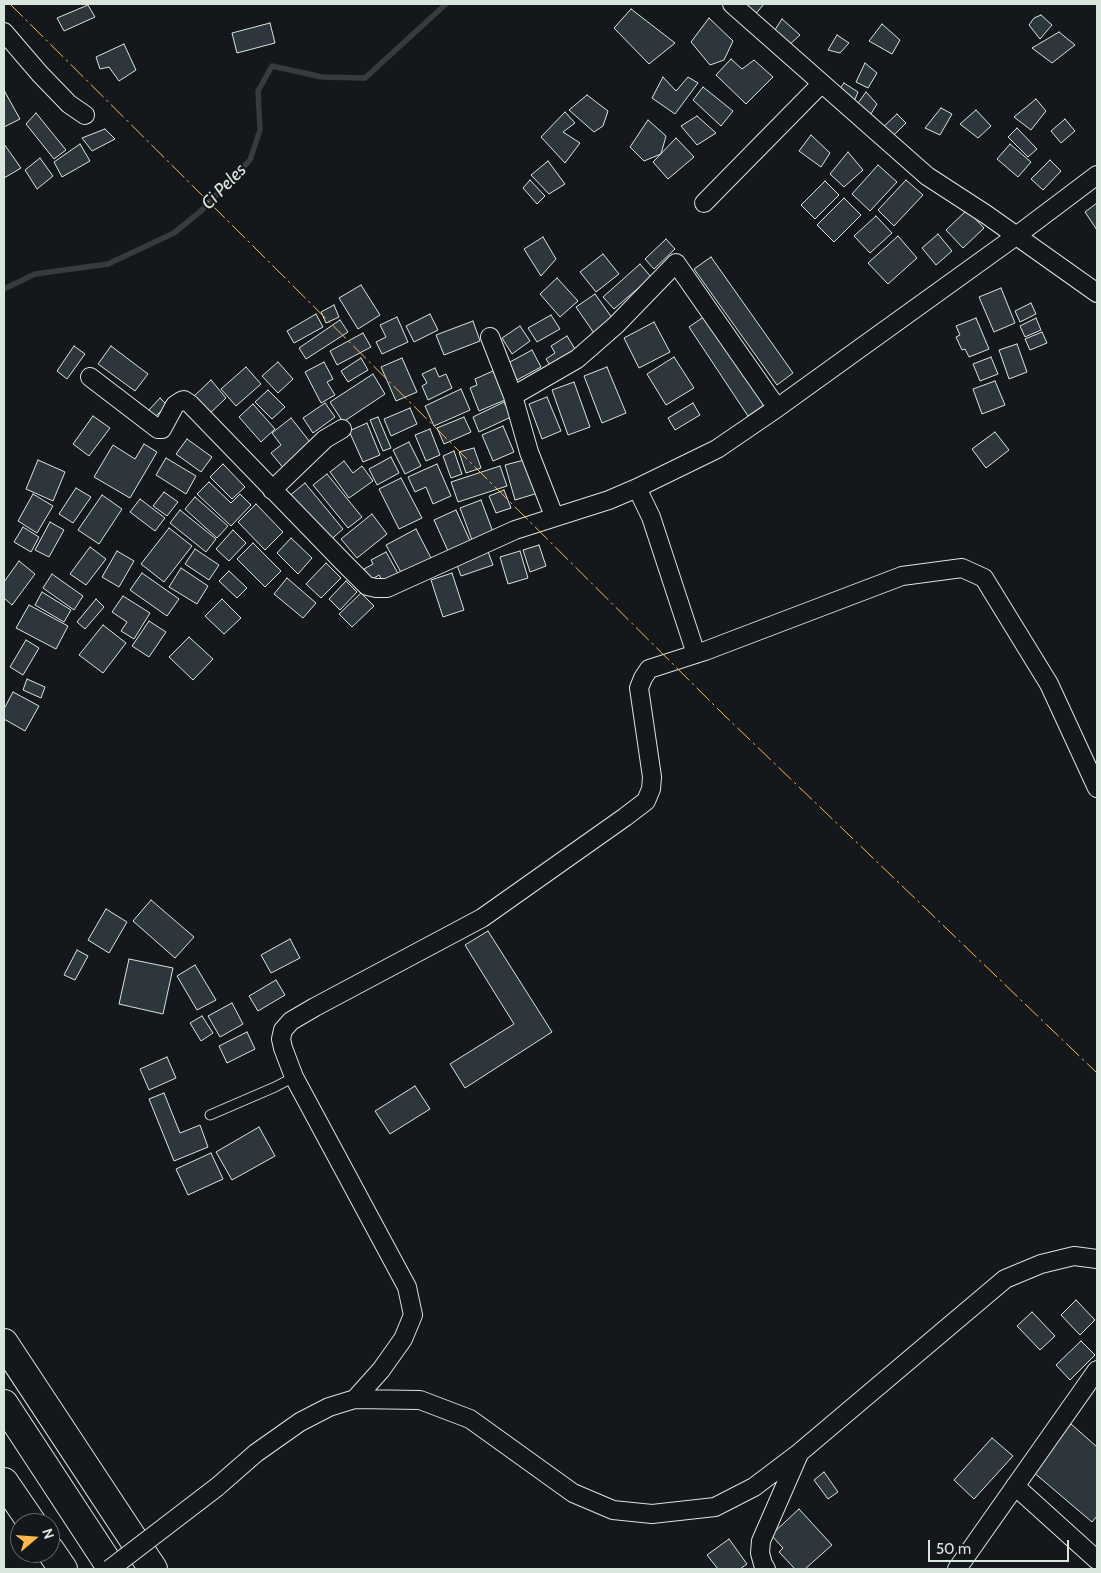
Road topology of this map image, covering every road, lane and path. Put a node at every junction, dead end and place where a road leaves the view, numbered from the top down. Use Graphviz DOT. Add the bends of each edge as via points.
graph roads {
  1 [pos="732,4"];
  2 [pos="6,38"];
  3 [pos="821,84"];
  4 [pos="85,115"];
  5 [pos="1097,175"];
  6 [pos="704,202"];
  7 [pos="1016,236"];
  8 [pos="1097,293"];
  9 [pos="490,337"];
  10 [pos="90,377"];
  11 [pos="513,396"];
  12 [pos="777,408"];
  13 [pos="342,429"];
  14 [pos="637,488"];
  15 [pos="272,490"];
  16 [pos="554,516"];
  17 [pos="696,654"];
  18 [pos="1097,788"];
  19 [pos="294,1077"];
  20 [pos="210,1115"];
  21 [pos="1097,1259"];
  22 [pos="4,1343"];
  23 [pos="1097,1370"];
  24 [pos="355,1399"];
  25 [pos="4,1404"];
  26 [pos="799,1453"];
  27 [pos="4,1482"];
  28 [pos="1015,1486"];
  29 [pos="4,1499"];
  30 [pos="12,1513"];
  31 [pos="25,1513"];
  32 [pos="1097,1560"];
  33 [pos="111,1569"];
  34 [pos="153,1569"];
  35 [pos="766,1569"];
  36 [pos="957,1569"];
  1 -- 3 [label="street"];
  2 -- 4 [label="street" via="69,104"];
  3 -- 6 [label="street"];
  3 -- 7 [label="street" via="927,176"];
  5 -- 7 [label="street"];
  7 -- 8 [label="street"];
  7 -- 12 [label="street"];
  9 -- 11 [label="street"];
  10 -- 15 [label="street" via="158,429 162,429 175,405 184,400"];
  11 -- 12 [label="street" via="577,359 616,326 676,263"];
  11 -- 16 [label="street" via="529,452"];
  12 -- 14 [label="street" via="717,449"];
  13 -- 15 [label="street" via="325,439"];
  14 -- 16 [label="street"];
  14 -- 17 [label="street" via="650,517"];
  15 -- 16 [label="street" via="367,586 376,588 387,588 515,530"];
  17 -- 18 [label="street" via="902,576 962,568 984,578 989,586 1049,684"];
  17 -- 19 [label="street" via="649,669 639,688 652,776 646,801 482,918 291,1021 283,1030 281,1039"];
  19 -- 20 [label="lane"];
  19 -- 24 [label="street" via="407,1287 413,1315 403,1339"];
  21 -- 26 [label="street" via="1074,1256 1041,1264 1006,1280"];
  22 -- 34 [label="highway"];
  23 -- 28 [label="street"];
  24 -- 26 [label="street" via="420,1400 470,1419 573,1493 613,1510 652,1514 715,1506 754,1487"];
  24 -- 33 [label="street, bridge" via="329,1407 300,1422 256,1453"];
  25 -- 33 [label="highway"];
  26 -- 35 [label="street" via="761,1541 760,1553"];
  27 -- 31 [label="highway"];
  28 -- 32 [label="street"];
  28 -- 36 [label="street"];
  29 -- 30 [label="highway"];
}
